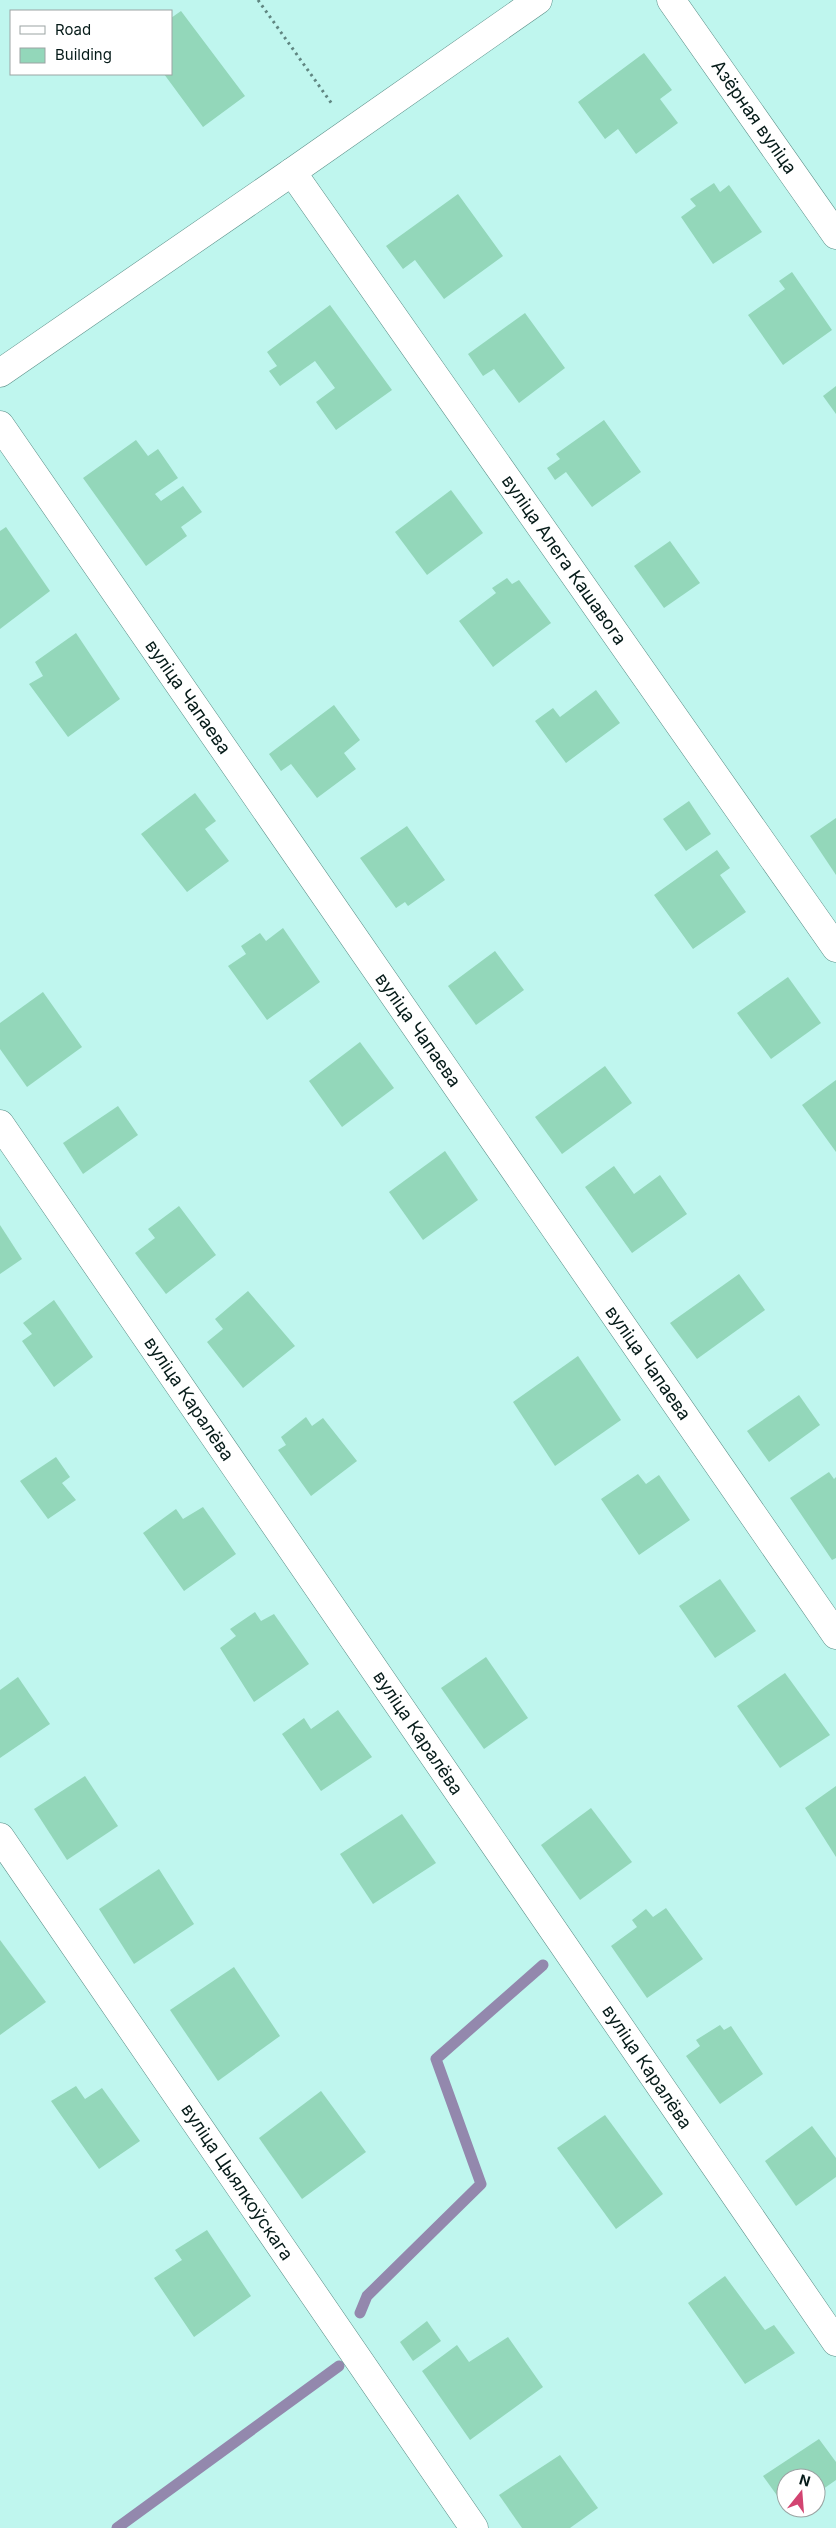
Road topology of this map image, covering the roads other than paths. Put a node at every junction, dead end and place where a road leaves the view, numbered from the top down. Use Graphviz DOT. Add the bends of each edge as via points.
graph roads {
  1 [pos="538,0"];
  2 [pos="671,0"];
  3 [pos="292,172"];
  4 [pos="836,235"];
  5 [pos="0,373"];
  6 [pos="0,425"];
  7 [pos="836,948"];
  8 [pos="0,1124"];
  9 [pos="836,1635"];
  10 [pos="0,1837"];
  11 [pos="836,2342"];
  12 [pos="474,2528"];
  1 -- 3 [label="street"];
  2 -- 4 [label="street, Азёрная вуліца"];
  3 -- 5 [label="street"];
  3 -- 7 [label="street, вуліца Алега Кашавога"];
  6 -- 9 [label="street, вуліца Чапаева"];
  8 -- 11 [label="street, вуліца Каралёва"];
  10 -- 12 [label="street, вуліца Цыялкоўскага"];
}
